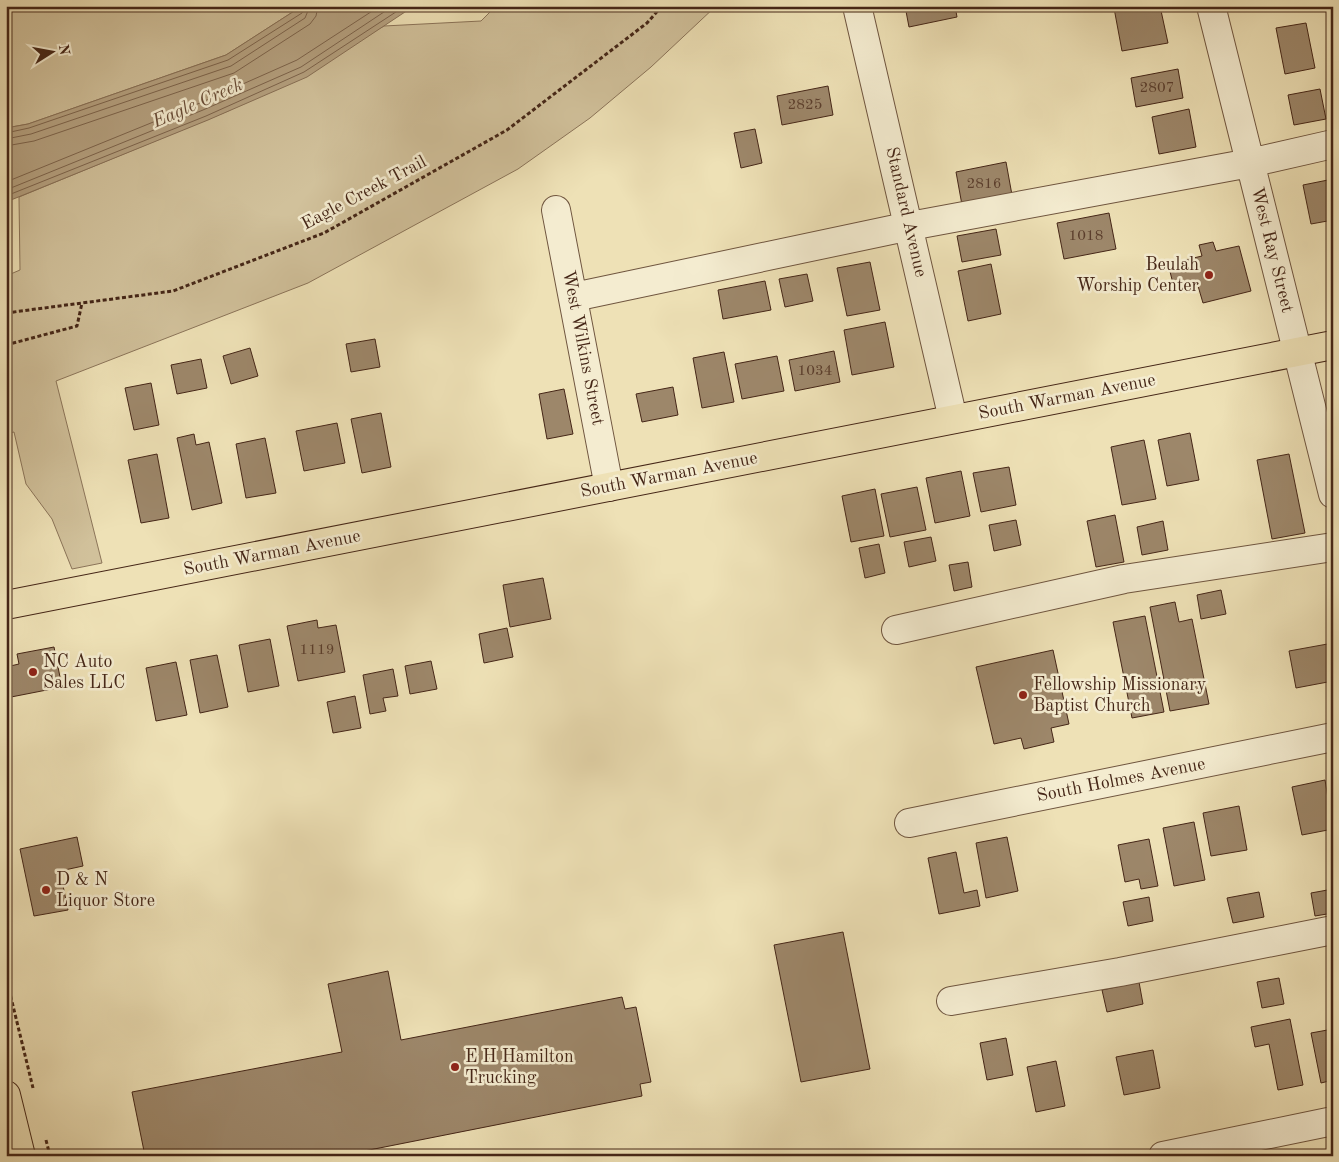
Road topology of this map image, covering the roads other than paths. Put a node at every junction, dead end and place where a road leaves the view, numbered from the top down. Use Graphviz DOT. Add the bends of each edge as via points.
graph roads {
  1 [pos="857,6"];
  2 [pos="1211,6"];
  3 [pos="1333,144"];
  4 [pos="1250,163"];
  5 [pos="556,210"];
  6 [pos="910,226"];
  7 [pos="574,296"];
  8 [pos="1333,345"];
  9 [pos="1297,352"];
  10 [pos="953,419"];
  11 [pos="610,486"];
  12 [pos="1333,494"];
  13 [pos="1333,547"];
  14 [pos="6,605"];
  15 [pos="896,630"];
  16 [pos="1333,737"];
  17 [pos="908,823"];
  18 [pos="1333,930"];
  19 [pos="951,1001"];
  20 [pos="6,1095"];
  21 [pos="1333,1122"];
  22 [pos="21,1156"];
  23 [pos="1163,1156"];
  1 -- 6 [label="street, Standard Avenue"];
  2 -- 4 [label="street, West Ray Street"];
  3 -- 4 [label="street"];
  4 -- 6 [label="street"];
  4 -- 9 [label="street, West Ray Street"];
  5 -- 7 [label="street, West Wilkins Street"];
  6 -- 7 [label="street"];
  6 -- 10 [label="street, Standard Avenue"];
  7 -- 11 [label="street, West Wilkins Street"];
  8 -- 9 [label="main road, South Warman Avenue"];
  9 -- 10 [label="main road, South Warman Avenue"];
  9 -- 12 [label="street, West Ray Street"];
  10 -- 11 [label="main road, South Warman Avenue"];
  11 -- 14 [label="main road, South Warman Avenue"];
  13 -- 15 [label="street" via="1124,579"];
  16 -- 17 [label="street, South Holmes Avenue"];
  18 -- 19 [label="street"];
  20 -- 22 [label="main road"];
  21 -- 23 [label="street"];
}
